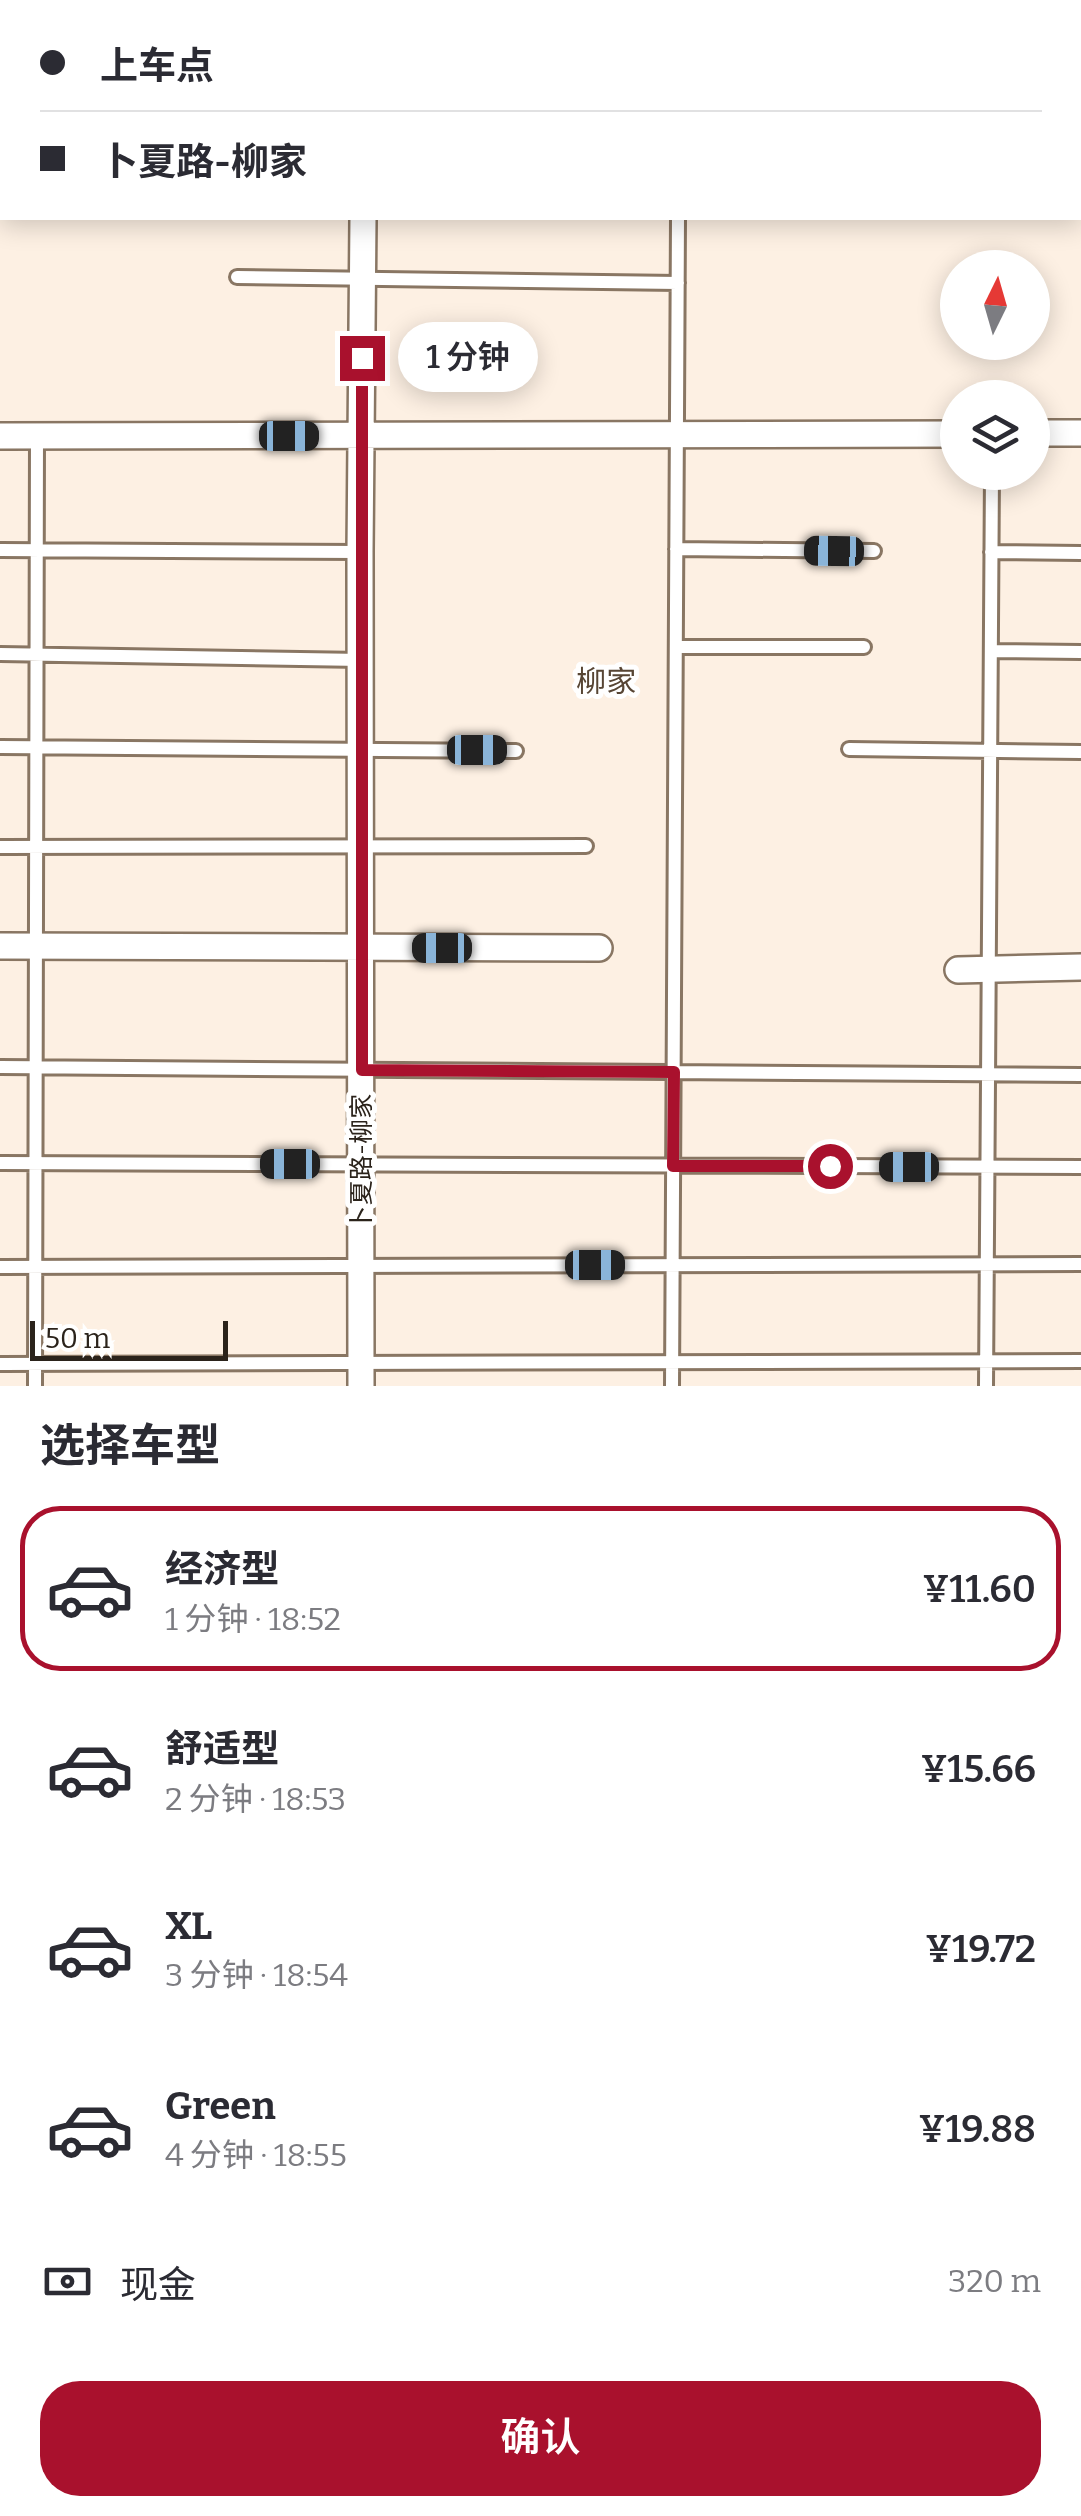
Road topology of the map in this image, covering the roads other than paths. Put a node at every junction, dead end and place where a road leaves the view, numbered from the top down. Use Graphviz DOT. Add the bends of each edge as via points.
graph roads {
  1 [pos="363,220"];
  2 [pos="678,220"];
  3 [pos="237,277"];
  4 [pos="363,280"];
  5 [pos="678,283"];
  6 [pos="1050,433"];
  7 [pos="1081,433"];
  8 [pos="676,434"];
  9 [pos="940,434"];
  10 [pos="0,436"];
  11 [pos="37,436"];
  12 [pos="361,436"];
  13 [pos="992,490"];
  14 [pos="676,549"];
  15 [pos="0,550"];
  16 [pos="37,550"];
  17 [pos="874,551"];
  18 [pos="360,552"];
  19 [pos="992,552"];
  20 [pos="1081,553"];
  21 [pos="676,647"];
  22 [pos="864,647"];
  23 [pos="990,651"];
  24 [pos="1081,652"];
  25 [pos="0,654"];
  26 [pos="36,655"];
  27 [pos="362,660"];
  28 [pos="0,747"];
  29 [pos="36,748"];
  30 [pos="362,750"];
  31 [pos="516,750"];
  32 [pos="849,750"];
  33 [pos="990,751"];
  34 [pos="1081,752"];
  35 [pos="362,846"];
  36 [pos="586,846"];
  37 [pos="0,847"];
  38 [pos="36,847"];
  39 [pos="0,946"];
  40 [pos="36,946"];
  41 [pos="363,948"];
  42 [pos="599,948"];
  43 [pos="1081,967"];
  44 [pos="989,969"];
  45 [pos="958,970"];
  46 [pos="0,1066"];
  47 [pos="35,1067"];
  48 [pos="362,1070"];
  49 [pos="674,1072"];
  50 [pos="988,1074"];
  51 [pos="1081,1075"];
  52 [pos="0,1163"];
  53 [pos="35,1163"];
  54 [pos="362,1164"];
  55 [pos="673,1166"];
  56 [pos="987,1167"];
  57 [pos="1081,1167"];
  58 [pos="986,1264"];
  59 [pos="1081,1264"];
  60 [pos="673,1265"];
  61 [pos="362,1266"];
  62 [pos="35,1267"];
  63 [pos="0,1268"];
  64 [pos="672,1361"];
  65 [pos="986,1361"];
  66 [pos="1081,1361"];
  67 [pos="0,1364"];
  68 [pos="34,1364"];
  69 [pos="362,1374"];
  70 [pos="34,1386"];
  71 [pos="672,1386"];
  72 [pos="986,1386"];
  1 -- 4 [label="street, 卜夏路-柳家"];
  2 -- 5 [label="lane"];
  3 -- 4 [label="lane"];
  4 -- 5 [label="lane"];
  4 -- 12 [label="street, 卜夏路-柳家"];
  5 -- 8 [label="lane"];
  6 -- 7 [label="street"];
  8 -- 9 [label="street"];
  8 -- 12 [label="street"];
  8 -- 14 [label="lane"];
  10 -- 11 [label="street"];
  11 -- 12 [label="street"];
  11 -- 16 [label="lane"];
  12 -- 18 [label="street, 卜夏路-柳家"];
  13 -- 19 [label="lane"];
  14 -- 17 [label="lane"];
  14 -- 21 [label="lane"];
  15 -- 16 [label="lane"];
  16 -- 18 [label="lane"];
  16 -- 26 [label="lane"];
  18 -- 27 [label="street, 卜夏路-柳家"];
  19 -- 20 [label="lane"];
  19 -- 23 [label="lane"];
  21 -- 22 [label="lane"];
  21 -- 49 [label="lane"];
  23 -- 24 [label="lane"];
  23 -- 33 [label="lane"];
  25 -- 26 [label="lane"];
  26 -- 27 [label="lane"];
  26 -- 29 [label="lane"];
  27 -- 30 [label="street, 卜夏路-柳家"];
  28 -- 29 [label="lane"];
  29 -- 30 [label="lane"];
  29 -- 38 [label="lane"];
  30 -- 31 [label="lane"];
  30 -- 35 [label="street, 卜夏路-柳家"];
  32 -- 33 [label="lane"];
  33 -- 34 [label="lane"];
  33 -- 44 [label="lane"];
  35 -- 36 [label="lane"];
  35 -- 38 [label="lane"];
  35 -- 41 [label="street, 卜夏路-柳家"];
  37 -- 38 [label="lane"];
  38 -- 40 [label="lane"];
  39 -- 40 [label="street"];
  40 -- 41 [label="street"];
  40 -- 47 [label="lane"];
  41 -- 42 [label="street"];
  41 -- 48 [label="street, 卜夏路-柳家"];
  43 -- 44 [label="street"];
  44 -- 45 [label="street"];
  44 -- 50 [label="lane"];
  46 -- 47 [label="lane"];
  47 -- 48 [label="lane"];
  47 -- 53 [label="lane"];
  48 -- 49 [label="lane"];
  48 -- 54 [label="street, 卜夏路-柳家"];
  49 -- 50 [label="lane"];
  49 -- 55 [label="lane"];
  50 -- 51 [label="lane"];
  50 -- 56 [label="lane"];
  52 -- 53 [label="lane"];
  53 -- 54 [label="lane"];
  53 -- 62 [label="lane"];
  54 -- 55 [label="lane"];
  54 -- 61 [label="street, 卜夏路-柳家"];
  55 -- 56 [label="lane"];
  55 -- 60 [label="lane"];
  56 -- 57 [label="lane"];
  56 -- 58 [label="lane"];
  58 -- 59 [label="lane"];
  58 -- 60 [label="lane"];
  58 -- 65 [label="lane"];
  60 -- 61 [label="lane"];
  60 -- 64 [label="lane"];
  61 -- 62 [label="lane"];
  61 -- 69 [label="street, 卜夏路-柳家"];
  62 -- 63 [label="lane"];
  62 -- 68 [label="lane"];
  64 -- 65 [label="lane"];
  64 -- 69 [label="lane"];
  64 -- 71 [label="lane"];
  65 -- 66 [label="lane"];
  65 -- 72 [label="lane"];
  67 -- 68 [label="lane"];
  68 -- 69 [label="lane"];
  68 -- 70 [label="lane"];
}
